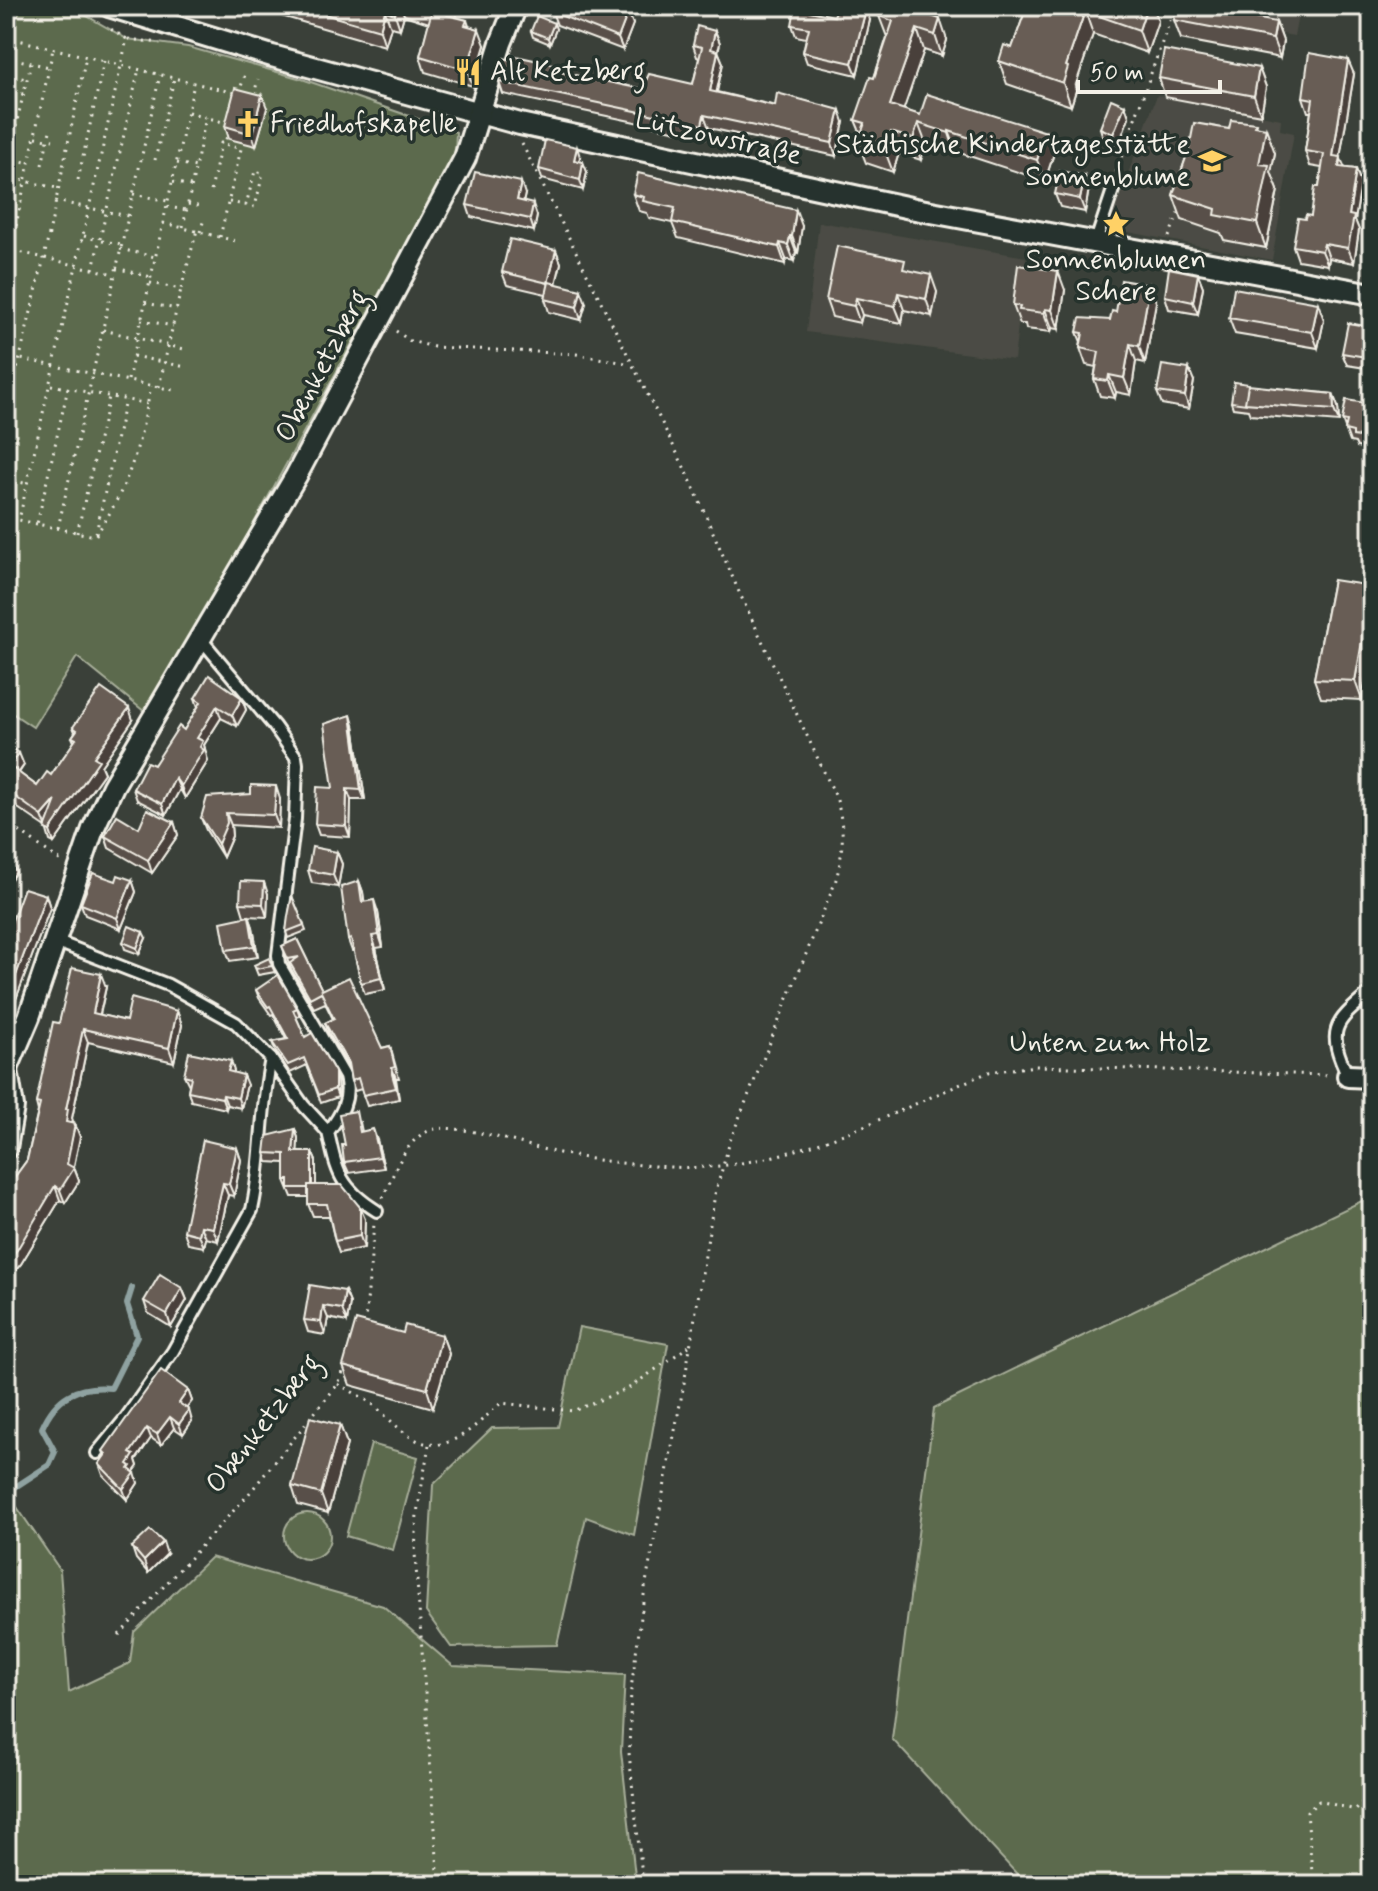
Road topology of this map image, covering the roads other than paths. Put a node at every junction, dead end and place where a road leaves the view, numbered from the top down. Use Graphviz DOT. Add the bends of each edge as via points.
graph roads {
  1 [pos="516,6"];
  2 [pos="104,17"];
  3 [pos="481,114"];
  4 [pos="1115,184"];
  5 [pos="1095,244"];
  6 [pos="1372,294"];
  7 [pos="201,639"];
  8 [pos="55,941"];
  9 [pos="1372,991"];
  10 [pos="271,1059"];
  11 [pos="7,1070"];
  12 [pos="1348,1076"];
  13 [pos="1372,1077"];
  14 [pos="328,1132"];
  15 [pos="6,1148"];
  16 [pos="377,1211"];
  17 [pos="97,1453"];
  1 -- 3 [label="street, Obenketzberg"];
  2 -- 3 [label="street, Lützowstraße" via="272,56"];
  3 -- 5 [label="street, Lützowstraße" via="830,192"];
  3 -- 7 [label="street, Obenketzberg" via="465,158 380,319"];
  4 -- 5 [label="lane"];
  5 -- 6 [label="street, Lützowstraße"];
  7 -- 8 [label="street, Obenketzberg" via="113,786"];
  7 -- 14 [label="lane" via="274,726 297,764 278,955 345,1077 348,1096"];
  8 -- 10 [label="lane" via="214,1009"];
  8 -- 11 [label="street, Obenketzberg"];
  9 -- 12 [label="lane" via="1337,1025 1337,1053"];
  10 -- 14 [label="lane"];
  10 -- 17 [label="lane" via="252,1210 173,1351"];
  11 -- 15 [label="street" via="13,1107"];
  12 -- 13 [label="street"];
  14 -- 16 [label="lane" via="344,1186"];
}
